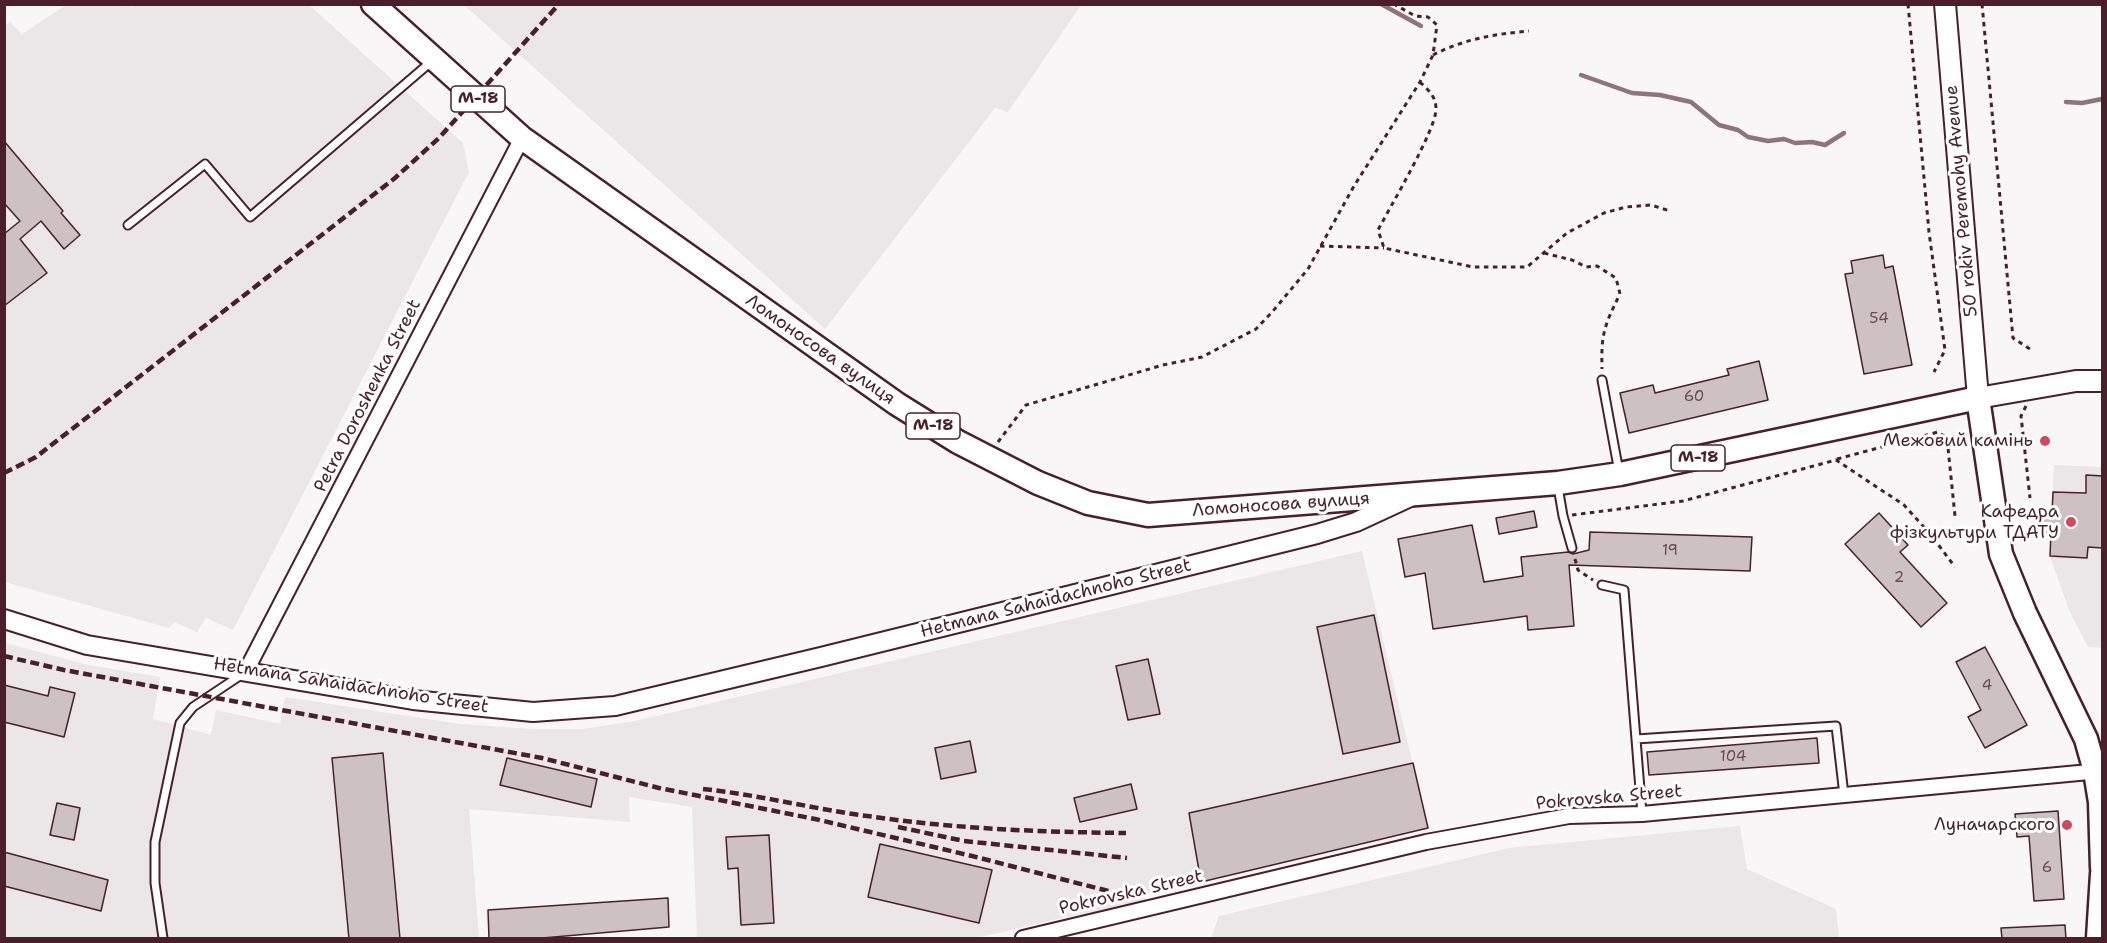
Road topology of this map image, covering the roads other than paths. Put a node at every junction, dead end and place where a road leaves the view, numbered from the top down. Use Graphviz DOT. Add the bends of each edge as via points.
graph roads {
  1 [pos="373,4"];
  2 [pos="1946,4"];
  3 [pos="434,59"];
  4 [pos="522,138"];
  5 [pos="128,225"];
  6 [pos="1602,380"];
  7 [pos="2103,381"];
  8 [pos="1978,398"];
  9 [pos="1620,474"];
  10 [pos="1558,483"];
  11 [pos="1414,495"];
  12 [pos="1572,548"];
  13 [pos="1602,585"];
  14 [pos="4,619"];
  15 [pos="246,671"];
  16 [pos="1636,739"];
  17 [pos="2099,771"];
  18 [pos="1844,795"];
  19 [pos="1642,814"];
  20 [pos="2103,868"];
  21 [pos="2103,874"];
  22 [pos="163,939"];
  23 [pos="1023,939"];
  24 [pos="2098,939"];
  1 -- 3 [label="highway, Ломоносова вулиця / М-18"];
  2 -- 8 [label="main road, 50 rokiv Peremohy Avenue"];
  3 -- 4 [label="highway, Ломоносова вулиця / М-18"];
  3 -- 5 [label="lane" via="250,218 205,164"];
  4 -- 11 [label="highway, Ломоносова вулиця / М-18" via="897,404 958,442 1038,483 1088,503 1148,515"];
  4 -- 15 [label="street, Petra Doroshenka Street"];
  6 -- 9 [label="lane"];
  7 -- 8 [label="main road, Hetmana Sahaidachnoho Street" via="2076,381"];
  8 -- 9 [label="highway, Hetmana Sahaidachnoho Street / М-18"];
  8 -- 17 [label="highway" via="2001,554"];
  9 -- 10 [label="highway, Hetmana Sahaidachnoho Street / М-18"];
  10 -- 11 [label="highway, Hetmana Sahaidachnoho Street / М-18"];
  10 -- 12 [label="lane"];
  11 -- 15 [label="street, Hetmana Sahaidachnoho Street" via="1356,522 1317,534 615,706 534,712 413,700"];
  13 -- 16 [label="lane" via="1624,590"];
  14 -- 15 [label="street, Hetmana Sahaidachnoho Street" via="87,645"];
  15 -- 22 [label="lane" via="193,707 180,723 154,842"];
  16 -- 18 [label="lane" via="1836,726"];
  16 -- 19 [label="lane"];
  17 -- 18 [label="street, Pokrovska Street"];
  17 -- 20 [label="highway"];
  18 -- 19 [label="street, Pokrovska Street"];
  19 -- 23 [label="street, Pokrovska Street" via="1569,816 1426,842"];
  21 -- 24 [label="highway"];
}
